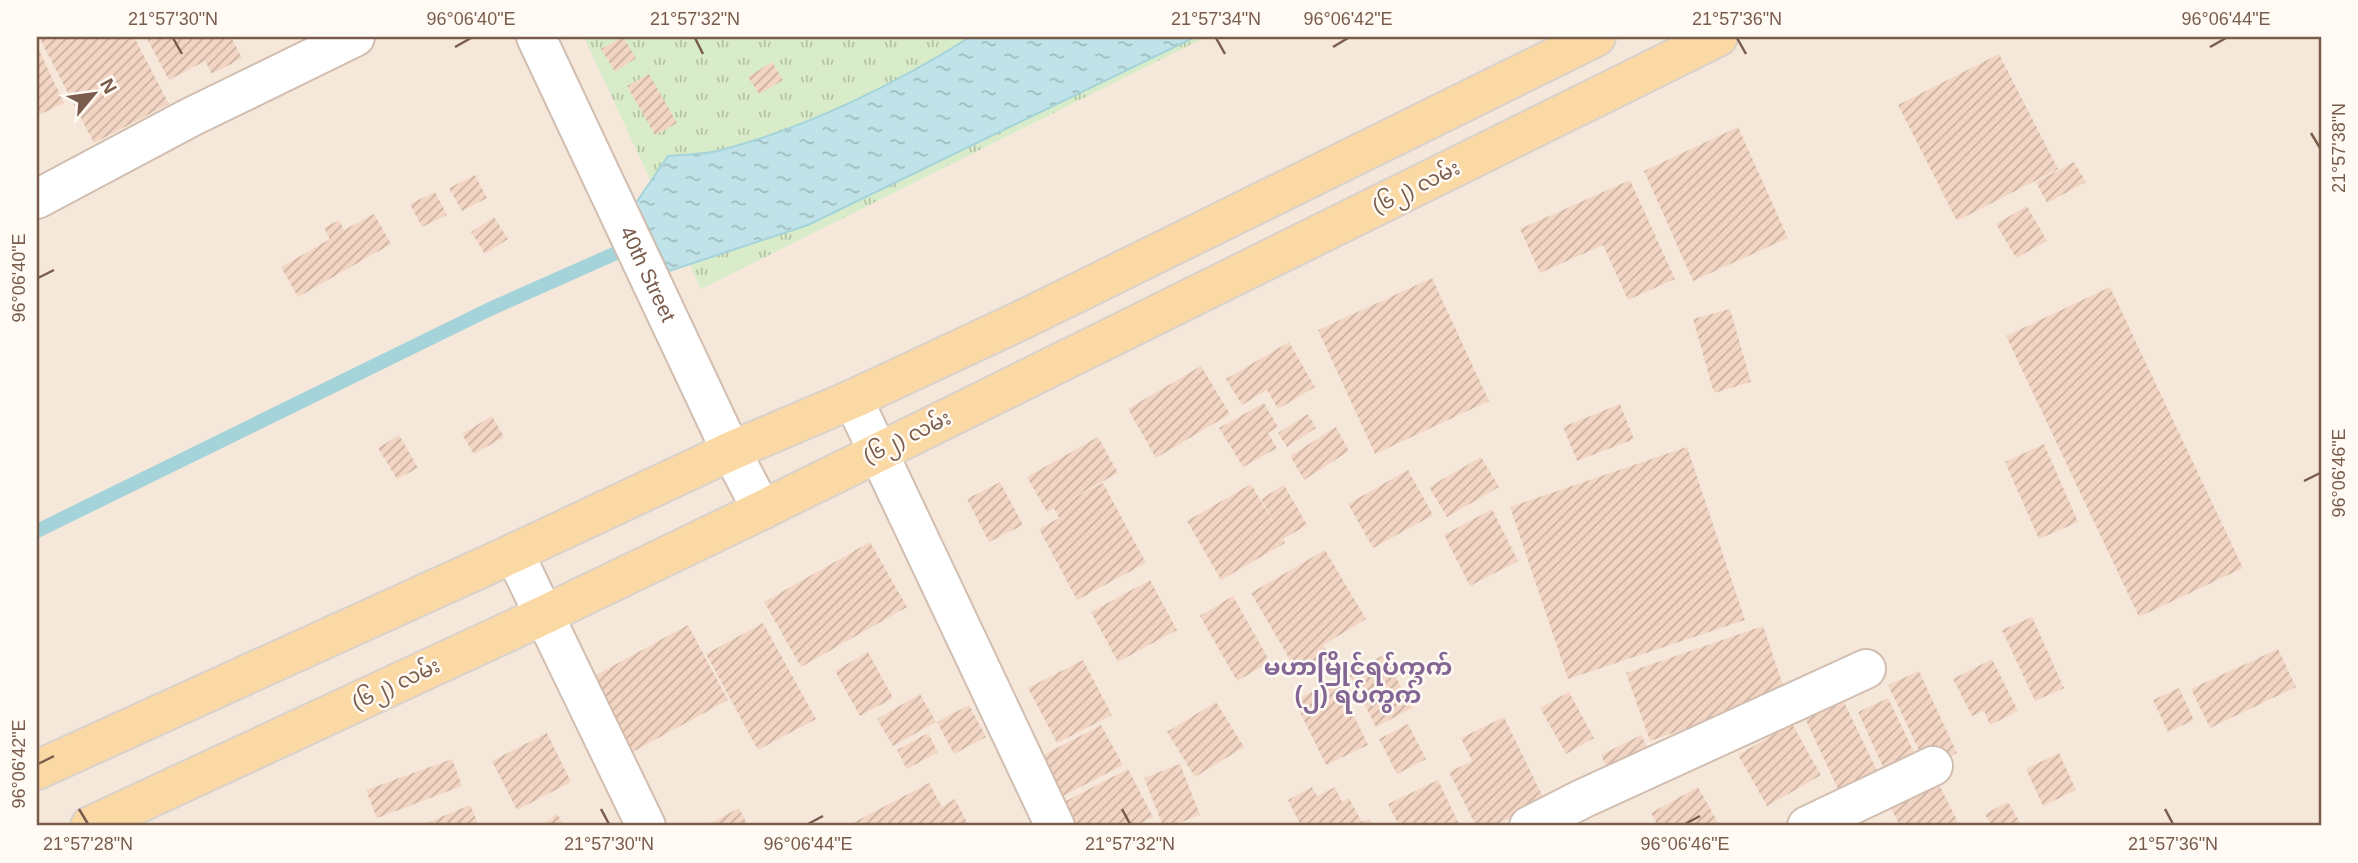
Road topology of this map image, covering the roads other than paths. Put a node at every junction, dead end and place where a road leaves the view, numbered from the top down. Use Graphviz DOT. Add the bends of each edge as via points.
graph roads {
  1 [pos="355,37"];
  2 [pos="536,37"];
  3 [pos="1596,37"];
  4 [pos="1718,37"];
  5 [pos="37,199"];
  6 [pos="853,399"];
  7 [pos="731,451"];
  8 [pos="878,451"];
  9 [pos="762,510"];
  10 [pos="514,553"];
  11 [pos="544,615"];
  12 [pos="1866,669"];
  13 [pos="1933,766"];
  14 [pos="37,770"];
  15 [pos="1590,813"];
  16 [pos="90,826"];
  17 [pos="646,826"];
  18 [pos="1055,826"];
  19 [pos="1529,826"];
  20 [pos="1807,826"];
  1 -- 5 [label="street"];
  2 -- 7 [label="street, 40th Street"];
  3 -- 6 [label="main road"];
  4 -- 8 [label="main road, (၆၂) လမ်း"];
  6 -- 7 [label="main road"];
  6 -- 8 [label="street"];
  7 -- 9 [label="street, 40th Street"];
  7 -- 10 [label="main road"];
  8 -- 9 [label="main road, (၆၂) လမ်း"];
  8 -- 18 [label="street"];
  9 -- 11 [label="main road, (၆၂) လမ်း"];
  10 -- 11 [label="street"];
  10 -- 14 [label="main road"];
  11 -- 16 [label="main road, (၆၂) လမ်း"];
  11 -- 17 [label="street"];
  12 -- 15 [label="street"];
  13 -- 20 [label="street"];
  15 -- 19 [label="street"];
}
